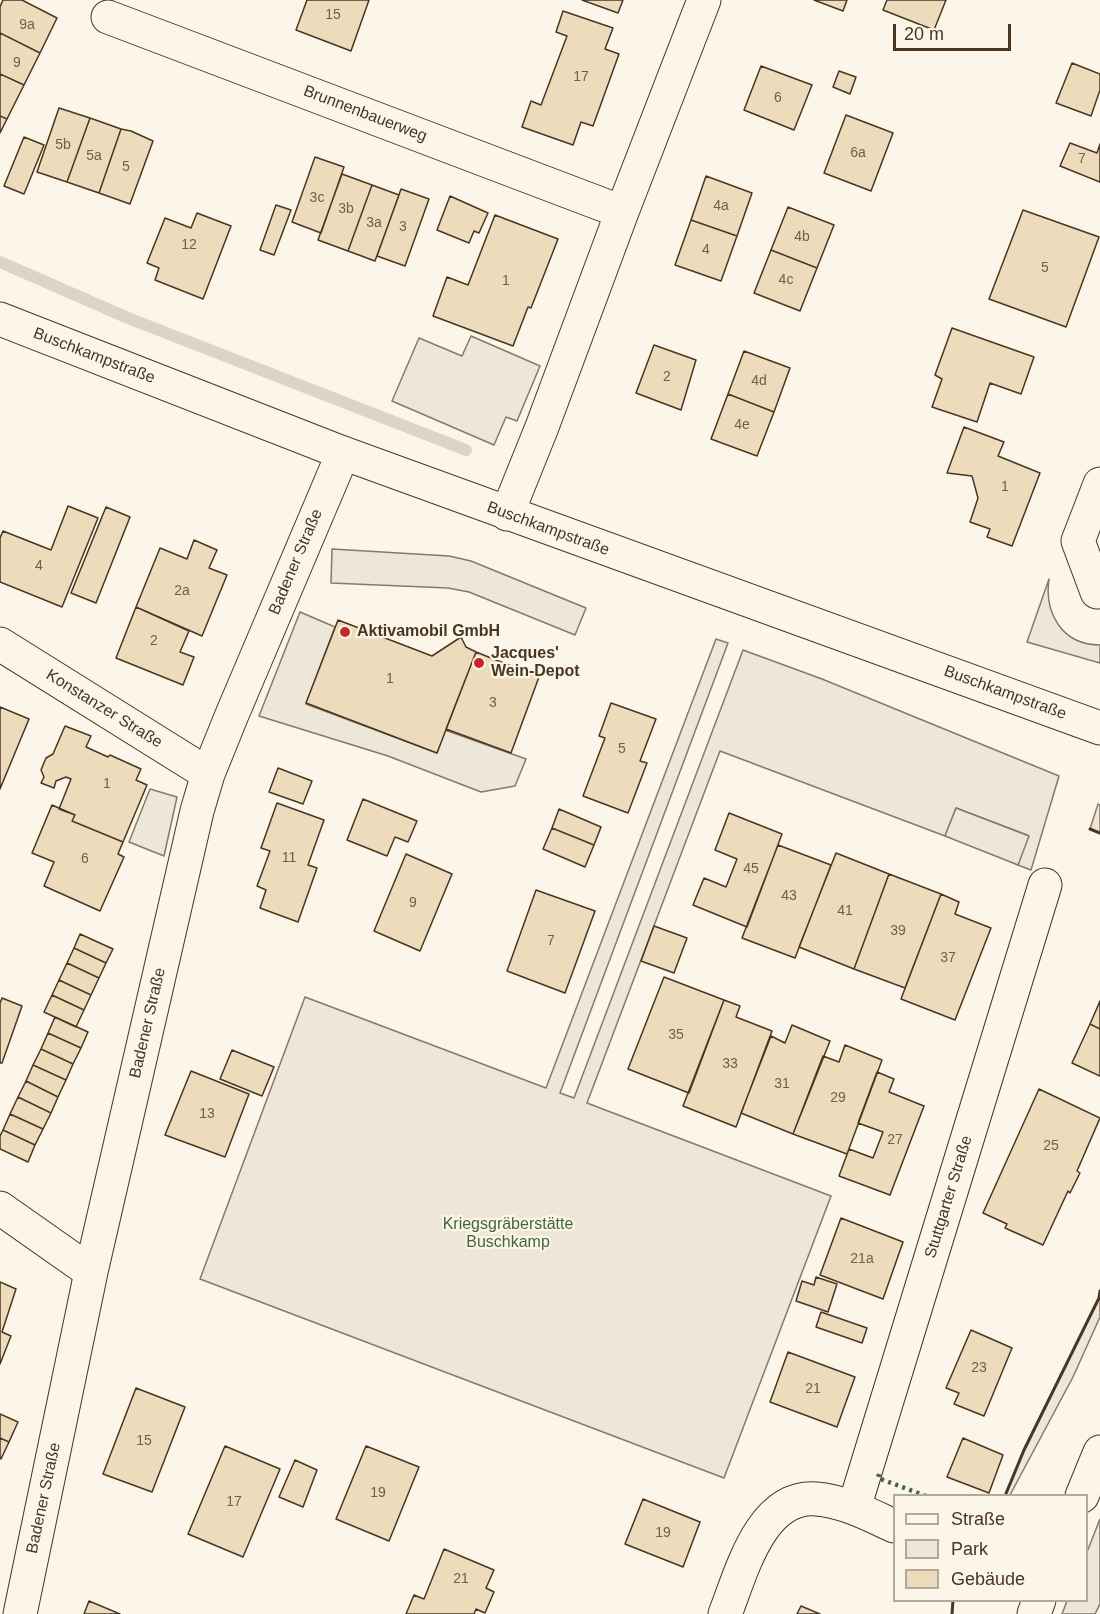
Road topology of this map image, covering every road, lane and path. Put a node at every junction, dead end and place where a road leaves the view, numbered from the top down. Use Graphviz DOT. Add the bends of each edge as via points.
graph roads {
  1 [pos="704,0"];
  2 [pos="108,17"];
  3 [pos="622,212"];
  4 [pos="0,319"];
  5 [pos="343,453"];
  6 [pos="1100,484"];
  7 [pos="507,514"];
  8 [pos="1097,592"];
  9 [pos="0,644"];
  10 [pos="1100,728"];
  11 [pos="208,774"];
  12 [pos="1045,885"];
  13 [pos="0,1208"];
  14 [pos="91,1272"];
  15 [pos="1100,1452"];
  16 [pos="1083,1494"];
  17 [pos="854,1508"];
  18 [pos="893,1526"];
  19 [pos="20,1614"];
  20 [pos="725,1614"];
  1 -- 3 [label="street"];
  2 -- 3 [label="street, Brunnenbauerweg"];
  3 -- 7 [label="street"];
  4 -- 5 [label="street, Buschkampstraße"];
  5 -- 7 [label="street, Buschkampstraße"];
  5 -- 11 [label="street, Badener Straße"];
  6 -- 8 [label="street" via="1078,541"];
  7 -- 10 [label="street, Buschkampstraße"];
  9 -- 11 [label="street, Konstanzer Straße"];
  11 -- 14 [label="street, Badener Straße"];
  12 -- 17 [label="street, Stuttgarter Straße"];
  13 -- 14 [label="street"];
  14 -- 19 [label="street, Badener Straße"];
  15 -- 16 [label="street"];
  17 -- 18 [label="street"];
  17 -- 20 [label="street" via="822,1500 800,1500 771,1518 754,1542"];
}
